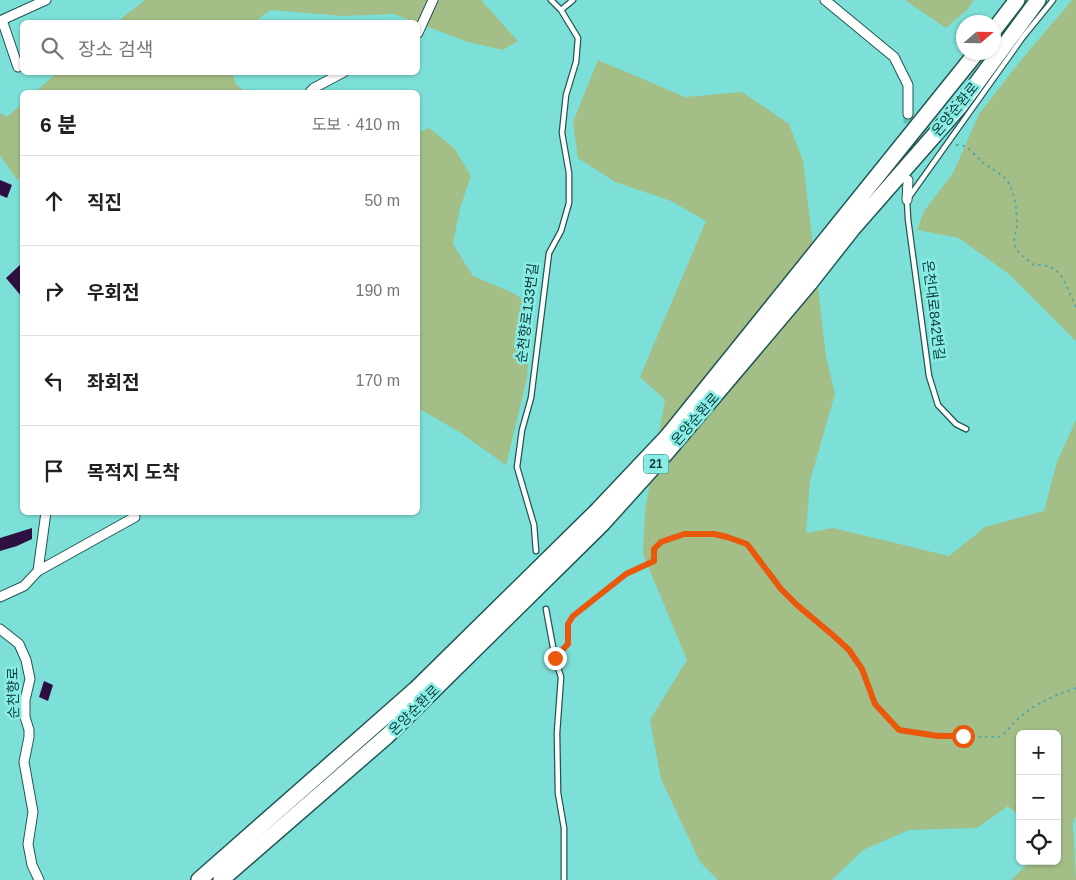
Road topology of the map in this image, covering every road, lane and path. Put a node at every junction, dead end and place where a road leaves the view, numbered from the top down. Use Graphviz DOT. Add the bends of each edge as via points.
graph roads {
  1 [pos="46,0"];
  2 [pos="433,0"];
  3 [pos="551,0"];
  4 [pos="573,0"];
  5 [pos="825,0"];
  6 [pos="1016,0"];
  7 [pos="1038,0"];
  8 [pos="1053,0"];
  9 [pos="561,10"];
  10 [pos="1001,20"];
  11 [pos="420,29"];
  12 [pos="971,60"];
  13 [pos="18,67"];
  14 [pos="338,75"];
  15 [pos="312,90"];
  16 [pos="908,114"];
  17 [pos="946,146"];
  18 [pos="908,180"];
  19 [pos="907,200"];
  20 [pos="1076,307"];
  21 [pos="966,429"];
  22 [pos="46,515"];
  23 [pos="135,517"];
  24 [pos="536,551"];
  25 [pos="38,571"];
  26 [pos="0,597"];
  27 [pos="546,609"];
  28 [pos="0,628"];
  29 [pos="555,658"];
  30 [pos="1076,688"];
  31 [pos="39,880"];
  32 [pos="199,880"];
  33 [pos="221,880"];
  34 [pos="564,880"];
  1 -- 13 [label="street" via="2,20"];
  2 -- 11 [label="street"];
  3 -- 9 [label="lane, 순천향로133번길"];
  4 -- 9 [label="lane"];
  5 -- 16 [label="street" via="894,57 908,84"];
  6 -- 10 [label="highway"];
  7 -- 33 [label="highway, 온양순환로 / 21" via="960,106 853,228 673,445 602,524 387,736"];
  8 -- 17 [label="lane"];
  9 -- 24 [label="lane, 순천향로133번길" via="578,38 562,133 569,173 569,203 561,231 549,253 530,398 517,467 534,525"];
  12 -- 32 [label="highway, 온양순환로 / 21" via="668,436 598,510 416,689"];
  14 -- 15 [label="street"];
  17 -- 19 [label="lane"];
  17 -- 20 [label="path" via="960,144 1006,179 1017,218 1013,239 1016,248 1034,265 1044,264 1058,271"];
  18 -- 19 [label="street, 온천대로842번길"];
  19 -- 21 [label="lane, 온천대로842번길" via="929,376 938,405 956,424"];
  22 -- 25 [label="street"];
  23 -- 25 [label="street"];
  25 -- 26 [label="street" via="24,586"];
  27 -- 29 [label="lane"];
  28 -- 31 [label="street, 순천향로" via="19,644 30,679 25,700 29,737 24,762 32,812 28,844"];
  29 -- 30 [label="path" via="568,644 568,624 573,616 626,574 654,561 654,549 661,542 684,534 714,534 747,544 781,589 849,650 862,669 875,704 899,730 938,736 998,737 1034,706"];
  29 -- 34 [label="lane" via="561,677 557,733"];
}
